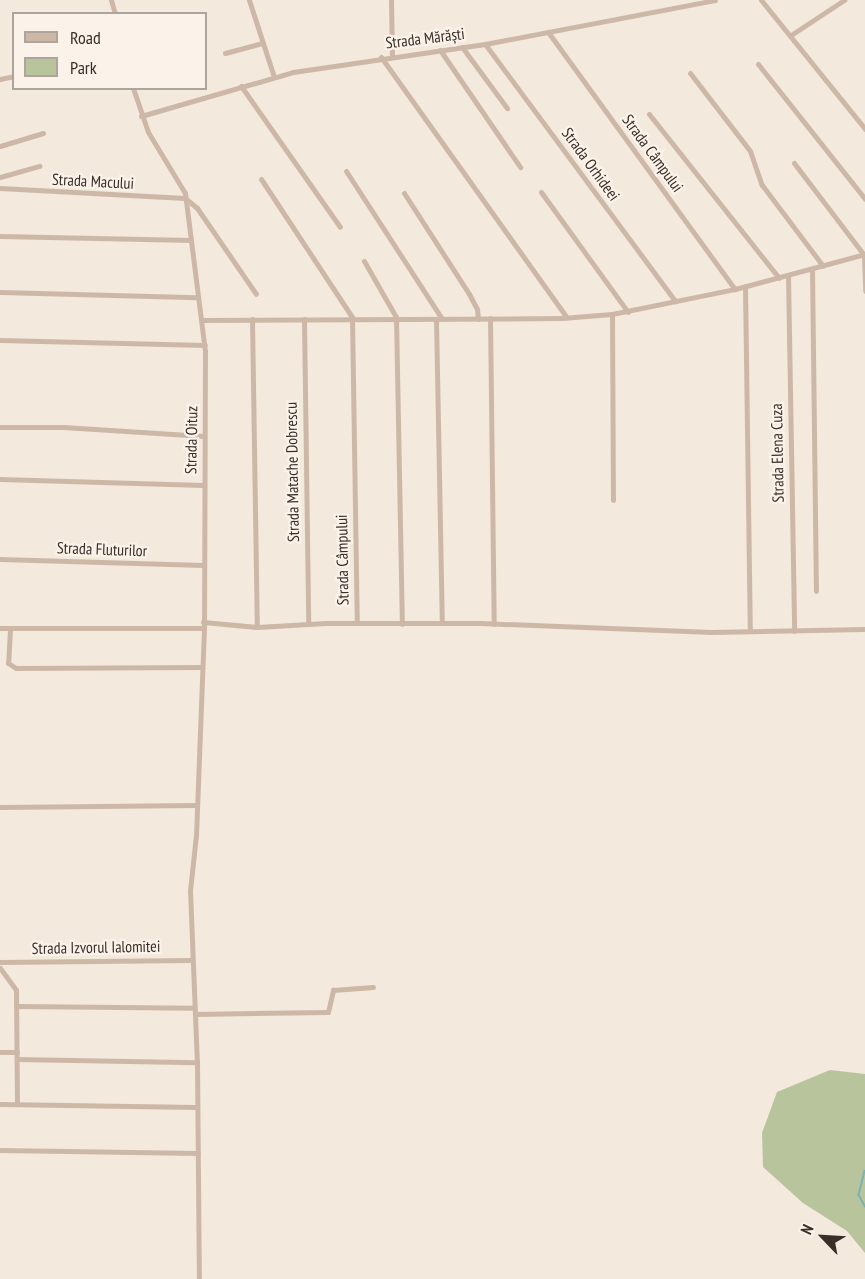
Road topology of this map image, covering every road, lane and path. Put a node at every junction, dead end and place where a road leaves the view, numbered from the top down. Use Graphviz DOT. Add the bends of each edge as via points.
graph roads {
  1 [pos="249,0"];
  2 [pos="391,0"];
  3 [pos="715,0"];
  4 [pos="761,0"];
  5 [pos="844,0"];
  6 [pos="698,2"];
  7 [pos="548,32"];
  8 [pos="790,35"];
  9 [pos="263,43"];
  10 [pos="485,44"];
  11 [pos="462,47"];
  12 [pos="440,50"];
  13 [pos="225,53"];
  14 [pos="392,56"];
  15 [pos="381,57"];
  16 [pos="758,64"];
  17 [pos="690,73"];
  18 [pos="274,77"];
  19 [pos="241,86"];
  20 [pos="134,90"];
  21 [pos="507,108"];
  22 [pos="649,114"];
  23 [pos="141,116"];
  24 [pos="865,129"];
  25 [pos="43,133"];
  26 [pos="0,146"];
  27 [pos="794,163"];
  28 [pos="39,166"];
  29 [pos="520,166"];
  30 [pos="346,171"];
  31 [pos="0,177"];
  32 [pos="261,179"];
  33 [pos="0,188"];
  34 [pos="541,192"];
  35 [pos="404,194"];
  36 [pos="186,198"];
  37 [pos="865,199"];
  38 [pos="339,227"];
  39 [pos="0,236"];
  40 [pos="190,240"];
  41 [pos="865,254"];
  42 [pos="364,261"];
  43 [pos="823,266"];
  44 [pos="812,269"];
  45 [pos="788,276"];
  46 [pos="779,278"];
  47 [pos="745,286"];
  48 [pos="735,289"];
  49 [pos="865,291"];
  50 [pos="0,292"];
  51 [pos="256,294"];
  52 [pos="198,297"];
  53 [pos="675,301"];
  54 [pos="628,312"];
  55 [pos="612,314"];
  56 [pos="352,317"];
  57 [pos="396,318"];
  58 [pos="490,318"];
  59 [pos="567,318"];
  60 [pos="304,319"];
  61 [pos="439,319"];
  62 [pos="478,319"];
  63 [pos="202,320"];
  64 [pos="252,320"];
  65 [pos="0,340"];
  66 [pos="205,345"];
  67 [pos="0,427"];
  68 [pos="204,436"];
  69 [pos="0,479"];
  70 [pos="203,485"];
  71 [pos="613,500"];
  72 [pos="0,559"];
  73 [pos="203,565"];
  74 [pos="816,591"];
  75 [pos="357,623"];
  76 [pos="442,623"];
  77 [pos="308,624"];
  78 [pos="402,624"];
  79 [pos="494,624"];
  80 [pos="203,625"];
  81 [pos="257,627"];
  82 [pos="0,628"];
  83 [pos="10,629"];
  84 [pos="865,629"];
  85 [pos="750,631"];
  86 [pos="794,631"];
  87 [pos="202,667"];
  88 [pos="196,805"];
  89 [pos="0,807"];
  90 [pos="192,960"];
  91 [pos="0,962"];
  92 [pos="0,968"];
  93 [pos="373,987"];
  94 [pos="16,1006"];
  95 [pos="194,1011"];
  96 [pos="0,1052"];
  97 [pos="17,1055"];
  98 [pos="197,1062"];
  99 [pos="0,1104"];
  100 [pos="17,1104"];
  101 [pos="196,1107"];
  102 [pos="0,1150"];
  103 [pos="198,1153"];
  104 [pos="199,1279"];
  1 -- 9 [label="street"];
  2 -- 14 [label="street"];
  3 -- 6 [label="street, Strada Mărăști"];
  4 -- 8 [label="street"];
  5 -- 8 [label="street"];
  6 -- 7 [label="street, Strada Mărăști"];
  7 -- 10 [label="street, Strada Mărăști"];
  7 -- 48 [label="street, Strada Câmpului"];
  8 -- 24 [label="street"];
  9 -- 13 [label="street"];
  9 -- 18 [label="street"];
  10 -- 11 [label="street, Strada Mărăști"];
  10 -- 53 [label="street, Strada Orhideei"];
  11 -- 12 [label="street, Strada Mărăști"];
  11 -- 21 [label="street"];
  12 -- 14 [label="street, Strada Mărăști"];
  12 -- 29 [label="street"];
  14 -- 15 [label="street, Strada Mărăști"];
  15 -- 18 [label="street, Strada Mărăști"];
  15 -- 59 [label="street"];
  16 -- 37 [label="street"];
  17 -- 43 [label="street" via="750,151 762,185"];
  18 -- 19 [label="street, Strada Mărăști"];
  19 -- 23 [label="street, Strada Mărăști"];
  19 -- 38 [label="street"];
  20 -- 23 [label="street, Strada Oituz"];
  22 -- 46 [label="street"];
  23 -- 36 [label="street, Strada Oituz"];
  25 -- 26 [label="street"];
  27 -- 41 [label="street"];
  28 -- 31 [label="street"];
  30 -- 61 [label="street"];
  32 -- 56 [label="street"];
  33 -- 36 [label="street, Strada Macului"];
  34 -- 54 [label="street"];
  35 -- 62 [label="street" via="470,294"];
  36 -- 40 [label="street, Strada Oituz"];
  36 -- 51 [label="street"];
  39 -- 40 [label="street"];
  40 -- 52 [label="street, Strada Oituz"];
  41 -- 43 [label="street"];
  41 -- 49 [label="street"];
  42 -- 57 [label="street"];
  43 -- 44 [label="street"];
  44 -- 45 [label="street"];
  44 -- 74 [label="street"];
  45 -- 46 [label="street"];
  45 -- 86 [label="street, Strada Elena Cuza"];
  46 -- 47 [label="street"];
  47 -- 48 [label="street"];
  47 -- 85 [label="street"];
  48 -- 53 [label="street"];
  50 -- 52 [label="street"];
  52 -- 63 [label="street, Strada Oituz"];
  53 -- 54 [label="street"];
  54 -- 55 [label="street"];
  55 -- 59 [label="street"];
  55 -- 71 [label="street"];
  56 -- 57 [label="street"];
  56 -- 60 [label="street"];
  56 -- 75 [label="street, Strada Câmpului"];
  57 -- 61 [label="street"];
  57 -- 78 [label="street"];
  58 -- 59 [label="street"];
  58 -- 62 [label="street"];
  58 -- 79 [label="street"];
  60 -- 64 [label="street"];
  60 -- 77 [label="street, Strada Matache Dobrescu"];
  61 -- 62 [label="street"];
  61 -- 76 [label="street"];
  63 -- 64 [label="street"];
  63 -- 66 [label="street, Strada Oituz"];
  64 -- 81 [label="street"];
  65 -- 66 [label="street"];
  66 -- 68 [label="street, Strada Oituz"];
  67 -- 68 [label="street"];
  68 -- 70 [label="street, Strada Oituz"];
  69 -- 70 [label="street"];
  70 -- 73 [label="street, Strada Oituz"];
  72 -- 73 [label="street, Strada Fluturilor"];
  73 -- 80 [label="street, Strada Oituz"];
  75 -- 77 [label="street"];
  75 -- 78 [label="street"];
  76 -- 78 [label="street"];
  76 -- 79 [label="street"];
  77 -- 81 [label="street"];
  79 -- 85 [label="street"];
  80 -- 81 [label="street"];
  80 -- 83 [label="street"];
  80 -- 87 [label="street, Strada Oituz"];
  82 -- 83 [label="street"];
  83 -- 87 [label="street" via="8,663 16,668"];
  84 -- 86 [label="street"];
  85 -- 86 [label="street"];
  87 -- 88 [label="street, Strada Oituz"];
  88 -- 89 [label="street"];
  88 -- 90 [label="street, Strada Oituz" via="190,890"];
  90 -- 91 [label="street, Strada Izvorul Ialomitei"];
  90 -- 95 [label="street, Strada Oituz"];
  92 -- 94 [label="street" via="16,990"];
  93 -- 95 [label="street" via="333,990 328,1011"];
  94 -- 95 [label="street"];
  94 -- 97 [label="street"];
  95 -- 98 [label="street, Strada Oituz"];
  96 -- 97 [label="street"];
  97 -- 98 [label="street"];
  97 -- 100 [label="street"];
  98 -- 101 [label="street, Strada Oituz"];
  99 -- 100 [label="street"];
  100 -- 101 [label="street"];
  101 -- 103 [label="street, Strada Oituz"];
  102 -- 103 [label="street"];
  103 -- 104 [label="street, Strada Oituz"];
}
